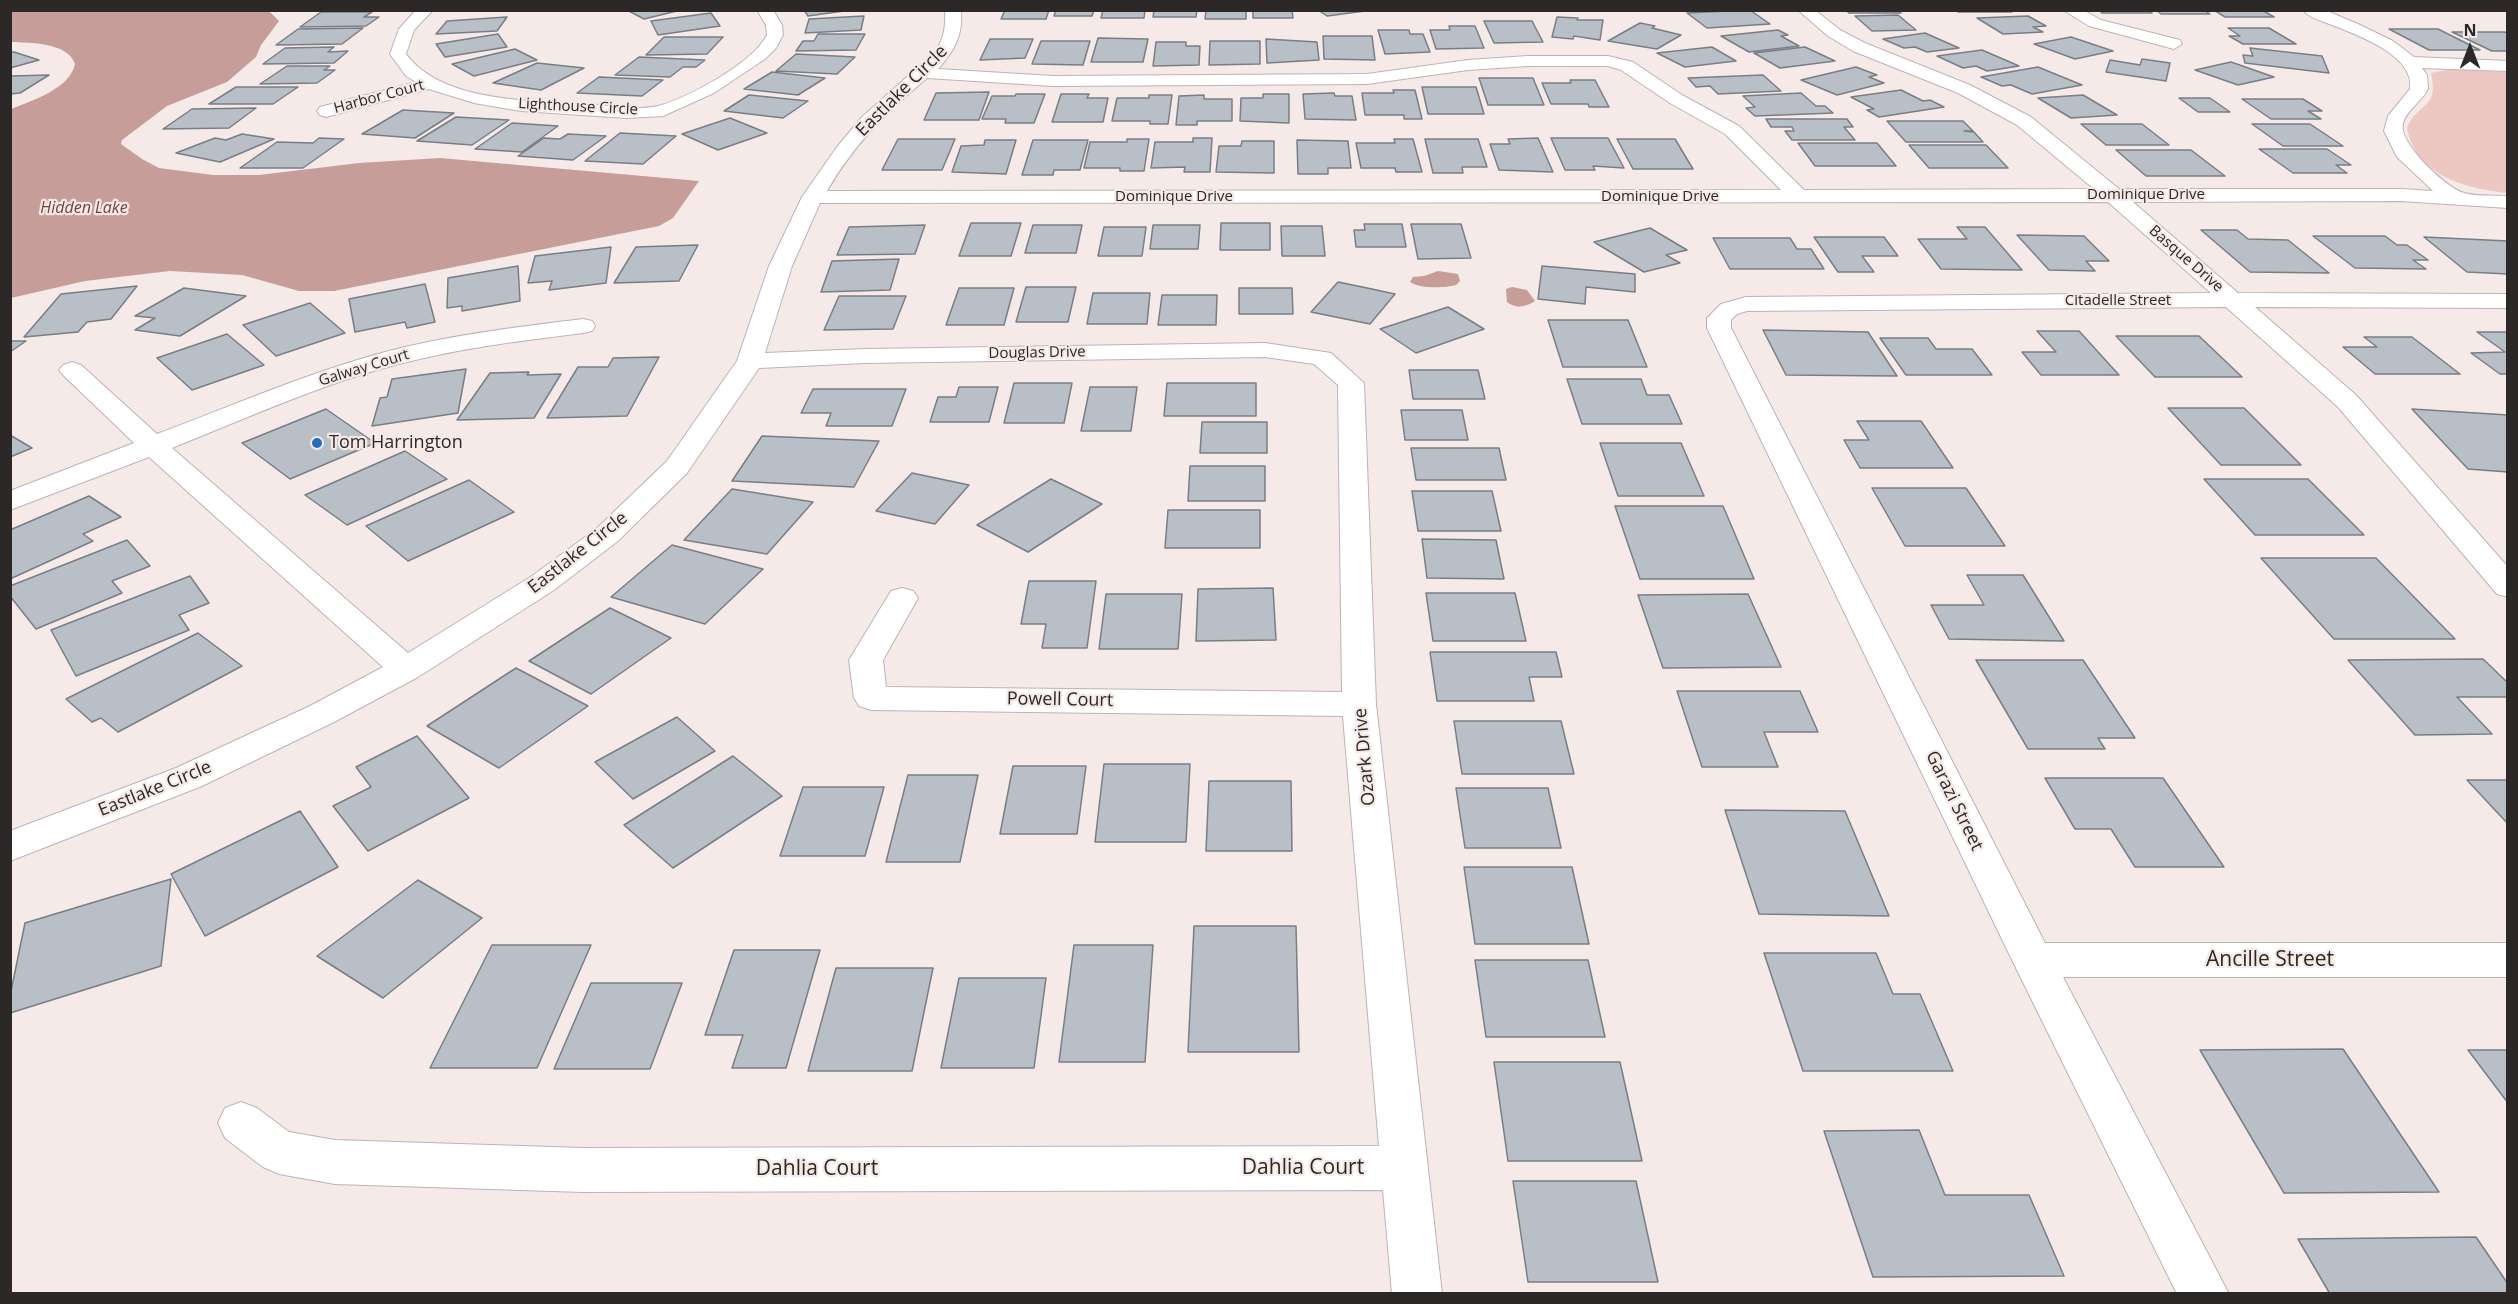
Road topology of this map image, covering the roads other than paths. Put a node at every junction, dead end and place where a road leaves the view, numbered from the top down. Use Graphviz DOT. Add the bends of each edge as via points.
graph roads {
  1 [pos="426,10"];
  2 [pos="764,10"];
  3 [pos="953,10"];
  4 [pos="1805,10"];
  5 [pos="2070,10"];
  6 [pos="2310,10"];
  7 [pos="2174,44"];
  8 [pos="2411,62"];
  9 [pos="2508,66"];
  10 [pos="923,73"];
  11 [pos="431,83"];
  12 [pos="326,111"];
  13 [pos="2113,195"];
  14 [pos="1799,196"];
  15 [pos="812,197"];
  16 [pos="2454,197"];
  17 [pos="2508,202"];
  18 [pos="2232,300"];
  19 [pos="2508,301"];
  20 [pos="1729,309"];
  21 [pos="583,326"];
  22 [pos="1322,358"];
  23 [pos="750,361"];
  24 [pos="72,370"];
  25 [pos="154,445"];
  26 [pos="10,501"];
  27 [pos="2508,587"];
  28 [pos="902,598"];
  29 [pos="406,669"];
  30 [pos="1359,704"];
  31 [pos="10,847"];
  32 [pos="2033,960"];
  33 [pos="2508,960"];
  34 [pos="241,1123"];
  35 [pos="1404,1168"];
  36 [pos="1417,1293"];
  37 [pos="2204,1293"];
  1 -- 11 [label="street, Lighthouse Circle" via="405,29 398,54 411,71"];
  2 -- 11 [label="street, Lighthouse Circle" via="772,20 775,35 769,46 749,65 662,111 517,104 454,92"];
  3 -- 10 [label="street, Eastlake Circle" via="957,26 952,41"];
  4 -- 13 [label="street, Basque Drive" via="1859,47 1997,104 2024,120"];
  5 -- 7 [label="street" via="2105,27"];
  6 -- 8 [label="street" via="2375,39"];
  8 -- 9 [label="street"];
  8 -- 16 [label="street" via="2419,77 2417,96 2394,122 2393,133 2406,155"];
  10 -- 14 [label="street" via="1053,81 1367,79 1468,64 1608,61 1627,66 1732,130"];
  10 -- 15 [label="street, Eastlake Circle" via="882,107"];
  11 -- 12 [label="street, Harbor Court"];
  13 -- 14 [label="street, Dominique Drive"];
  13 -- 16 [label="street, Dominique Drive"];
  13 -- 18 [label="street, Basque Drive"];
  14 -- 15 [label="street, Dominique Drive"];
  15 -- 23 [label="street, Eastlake Circle" via="792,237"];
  16 -- 17 [label="street, Dominique Drive"];
  18 -- 19 [label="street, Citadelle Street"];
  18 -- 20 [label="street, Citadelle Street" via="1746,303"];
  18 -- 27 [label="street, Basque Drive" via="2347,401"];
  20 -- 32 [label="street, Garazi Street" via="1719,318 1719,328"];
  21 -- 25 [label="street, Galway Court" via="476,339 392,358 314,383"];
  22 -- 23 [label="street, Douglas Drive" via="1265,350"];
  22 -- 30 [label="street, Ozark Drive" via="1351,383"];
  23 -- 29 [label="street, Eastlake Circle" via="677,467 607,535 543,583"];
  24 -- 25 [label="street"];
  25 -- 26 [label="street, Galway Court"];
  25 -- 29 [label="street"];
  28 -- 30 [label="street, Powell Court" via="866,660 871,698"];
  29 -- 31 [label="street, Eastlake Circle" via="189,777"];
  30 -- 35 [label="street, Ozark Drive"];
  32 -- 33 [label="street, Ancille Street"];
  32 -- 37 [label="street, Garazi Street"];
  34 -- 35 [label="street, Dahlia Court" via="279,1152 335,1162 583,1170"];
  35 -- 36 [label="street, Ozark Drive"];
}
